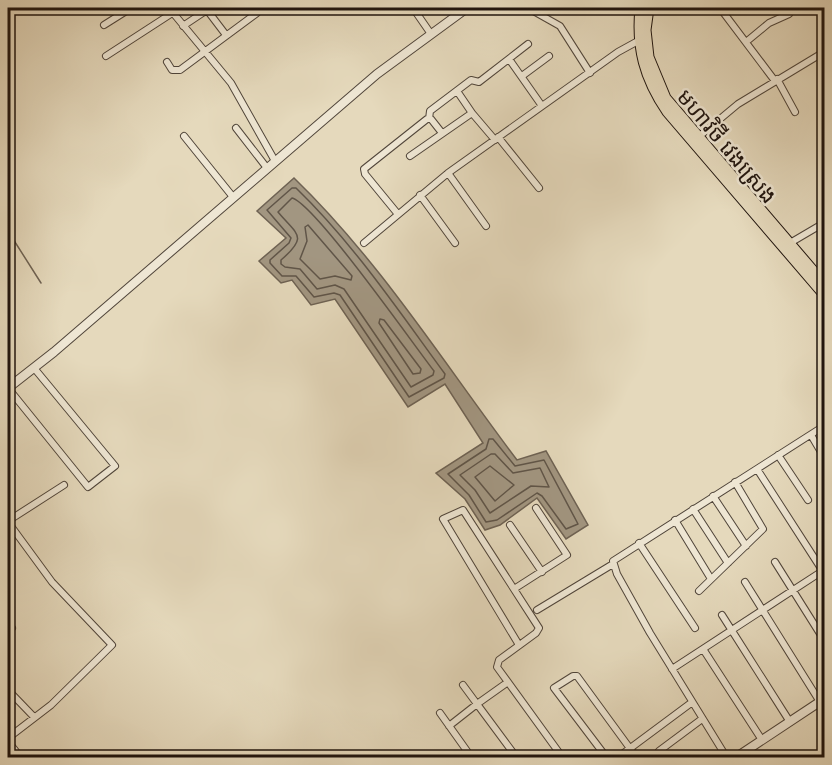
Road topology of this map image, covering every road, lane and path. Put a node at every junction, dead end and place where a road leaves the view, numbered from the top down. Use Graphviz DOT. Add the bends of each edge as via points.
graph roads {
  1 [pos="131,8"];
  2 [pos="180,8"];
  3 [pos="413,8"];
  4 [pos="467,8"];
  5 [pos="528,8"];
  6 [pos="640,8"];
  7 [pos="649,8"];
  8 [pos="720,8"];
  9 [pos="208,9"];
  10 [pos="171,10"];
  11 [pos="257,13"];
  12 [pos="789,14"];
  13 [pos="104,25"];
  14 [pos="183,27"];
  15 [pos="431,34"];
  16 [pos="226,35"];
  17 [pos="638,41"];
  18 [pos="746,42"];
  19 [pos="528,44"];
  20 [pos="204,51"];
  21 [pos="825,52"];
  22 [pos="106,56"];
  23 [pos="549,56"];
  24 [pos="508,59"];
  25 [pos="167,62"];
  26 [pos="590,73"];
  27 [pos="522,76"];
  28 [pos="776,80"];
  29 [pos="458,92"];
  30 [pos="542,106"];
  31 [pos="795,112"];
  32 [pos="472,113"];
  33 [pos="429,119"];
  34 [pos="236,128"];
  35 [pos="442,133"];
  36 [pos="184,136"];
  37 [pos="496,139"];
  38 [pos="696,140"];
  39 [pos="410,156"];
  40 [pos="275,161"];
  41 [pos="267,168"];
  42 [pos="448,173"];
  43 [pos="539,188"];
  44 [pos="420,195"];
  45 [pos="233,197"];
  46 [pos="397,213"];
  47 [pos="825,223"];
  48 [pos="486,226"];
  49 [pos="364,243"];
  50 [pos="455,243"];
  51 [pos="790,243"];
  52 [pos="825,283"];
  53 [pos="825,295"];
  54 [pos="34,368"];
  55 [pos="8,388"];
  56 [pos="825,426"];
  57 [pos="810,435"];
  58 [pos="778,455"];
  59 [pos="825,457"];
  60 [pos="757,469"];
  61 [pos="735,482"];
  62 [pos="64,485"];
  63 [pos="713,496"];
  64 [pos="808,500"];
  65 [pos="536,508"];
  66 [pos="693,509"];
  67 [pos="675,520"];
  68 [pos="8,522"];
  69 [pos="510,525"];
  70 [pos="639,543"];
  71 [pos="746,546"];
  72 [pos="775,561"];
  73 [pos="728,563"];
  74 [pos="613,564"];
  75 [pos="824,571"];
  76 [pos="542,572"];
  77 [pos="711,579"];
  78 [pos="745,582"];
  79 [pos="514,589"];
  80 [pos="699,591"];
  81 [pos="793,591"];
  82 [pos="537,610"];
  83 [pos="763,610"];
  84 [pos="722,615"];
  85 [pos="695,628"];
  86 [pos="732,631"];
  87 [pos="825,640"];
  88 [pos="519,645"];
  89 [pos="704,649"];
  90 [pos="672,669"];
  91 [pos="508,682"];
  92 [pos="463,685"];
  93 [pos="8,690"];
  94 [pos="822,700"];
  95 [pos="691,702"];
  96 [pos="477,704"];
  97 [pos="440,713"];
  98 [pos="34,717"];
  99 [pos="702,719"];
  100 [pos="790,722"];
  101 [pos="449,726"];
  102 [pos="8,738"];
  103 [pos="762,740"];
  104 [pos="8,743"];
  105 [pos="630,748"];
  106 [pos="659,751"];
  107 [pos="20,758"];
  108 [pos="472,758"];
  109 [pos="517,758"];
  110 [pos="563,758"];
  111 [pos="607,758"];
  112 [pos="617,758"];
  113 [pos="637,758"];
  114 [pos="728,758"];
  115 [pos="735,758"];
  1 -- 13 [label="street"];
  2 -- 10 [label="street"];
  3 -- 15 [label="street"];
  4 -- 15 [label="street"];
  5 -- 26 [label="street" via="560,26"];
  6 -- 17 [label="main road, មហាវិថី វេងស្រេង"];
  7 -- 38 [label="main road, មហាវិថី វេងស្រេង" via="646,44 653,72"];
  8 -- 18 [label="street"];
  9 -- 14 [label="street"];
  9 -- 16 [label="street"];
  10 -- 14 [label="street"];
  10 -- 22 [label="street"];
  11 -- 16 [label="street"];
  12 -- 18 [label="street" via="769,23"];
  14 -- 20 [label="street"];
  15 -- 40 [label="street" via="387,65"];
  16 -- 20 [label="street"];
  17 -- 26 [label="street"];
  17 -- 38 [label="main road, មហាវិថី វេងស្រេង" via="653,92"];
  18 -- 28 [label="street"];
  19 -- 24 [label="street"];
  20 -- 25 [label="street" via="176,71"];
  20 -- 40 [label="street" via="231,83"];
  21 -- 28 [label="street"];
  23 -- 27 [label="street"];
  24 -- 27 [label="street"];
  24 -- 29 [label="street" via="479,82 471,80"];
  26 -- 30 [label="street"];
  27 -- 30 [label="street"];
  28 -- 31 [label="street"];
  28 -- 38 [label="street" via="738,104"];
  29 -- 32 [label="street"];
  29 -- 33 [label="street" via="430,111"];
  30 -- 37 [label="street"];
  32 -- 35 [label="street"];
  32 -- 37 [label="street"];
  33 -- 35 [label="street"];
  33 -- 46 [label="street" via="363,171"];
  34 -- 41 [label="street"];
  35 -- 39 [label="street"];
  36 -- 45 [label="street"];
  37 -- 42 [label="street"];
  37 -- 43 [label="street"];
  38 -- 51 [label="main road, មហាវិថី វេងស្រេង"];
  38 -- 53 [label="main road, មហាវិថី វេងស្រេង"];
  40 -- 41 [label="street"];
  41 -- 45 [label="street"];
  42 -- 44 [label="street"];
  42 -- 48 [label="street"];
  44 -- 46 [label="street"];
  44 -- 50 [label="street"];
  45 -- 54 [label="street"];
  46 -- 49 [label="street"];
  47 -- 51 [label="street"];
  51 -- 52 [label="main road, មហាវិថី វេងស្រេង"];
  54 -- 55 [label="street"];
  54 -- 55 [label="street" via="115,466 88,488"];
  56 -- 57 [label="street"];
  57 -- 58 [label="street"];
  57 -- 59 [label="street"];
  58 -- 60 [label="street"];
  58 -- 64 [label="street"];
  60 -- 61 [label="street"];
  60 -- 75 [label="street"];
  61 -- 63 [label="street"];
  61 -- 71 [label="street" via="763,529"];
  62 -- 68 [label="street"];
  63 -- 66 [label="street"];
  63 -- 71 [label="street"];
  65 -- 76 [label="street" via="568,553"];
  66 -- 67 [label="street"];
  66 -- 73 [label="street"];
  67 -- 70 [label="street"];
  67 -- 77 [label="street"];
  68 -- 98 [label="street" via="52,582 112,645"];
  69 -- 76 [label="street"];
  70 -- 74 [label="street" via="615,558"];
  70 -- 85 [label="street"];
  71 -- 73 [label="street"];
  72 -- 81 [label="street"];
  73 -- 77 [label="street"];
  74 -- 82 [label="street"];
  74 -- 90 [label="street"];
  75 -- 81 [label="street"];
  76 -- 79 [label="street"];
  77 -- 80 [label="street"];
  78 -- 83 [label="street"];
  79 -- 88 [label="street" via="539,628"];
  79 -- 88 [label="street" via="464,510 443,519"];
  81 -- 83 [label="street"];
  81 -- 87 [label="street"];
  83 -- 86 [label="street"];
  83 -- 94 [label="street"];
  84 -- 86 [label="street"];
  86 -- 89 [label="street"];
  86 -- 100 [label="street"];
  88 -- 91 [label="street" via="497,664"];
  89 -- 90 [label="street"];
  89 -- 103 [label="street"];
  90 -- 95 [label="street"];
  91 -- 96 [label="street"];
  91 -- 110 [label="street"];
  92 -- 96 [label="street"];
  93 -- 98 [label="street"];
  94 -- 100 [label="street"];
  95 -- 99 [label="street"];
  95 -- 105 [label="street"];
  96 -- 101 [label="street"];
  96 -- 109 [label="street"];
  97 -- 101 [label="street"];
  98 -- 102 [label="street"];
  99 -- 106 [label="street"];
  99 -- 114 [label="street"];
  100 -- 103 [label="street"];
  101 -- 108 [label="street"];
  103 -- 115 [label="street"];
  104 -- 107 [label="street"];
  105 -- 111 [label="street" via="577,676 573,676 554,687"];
  105 -- 112 [label="street"];
  105 -- 113 [label="street"];
}
